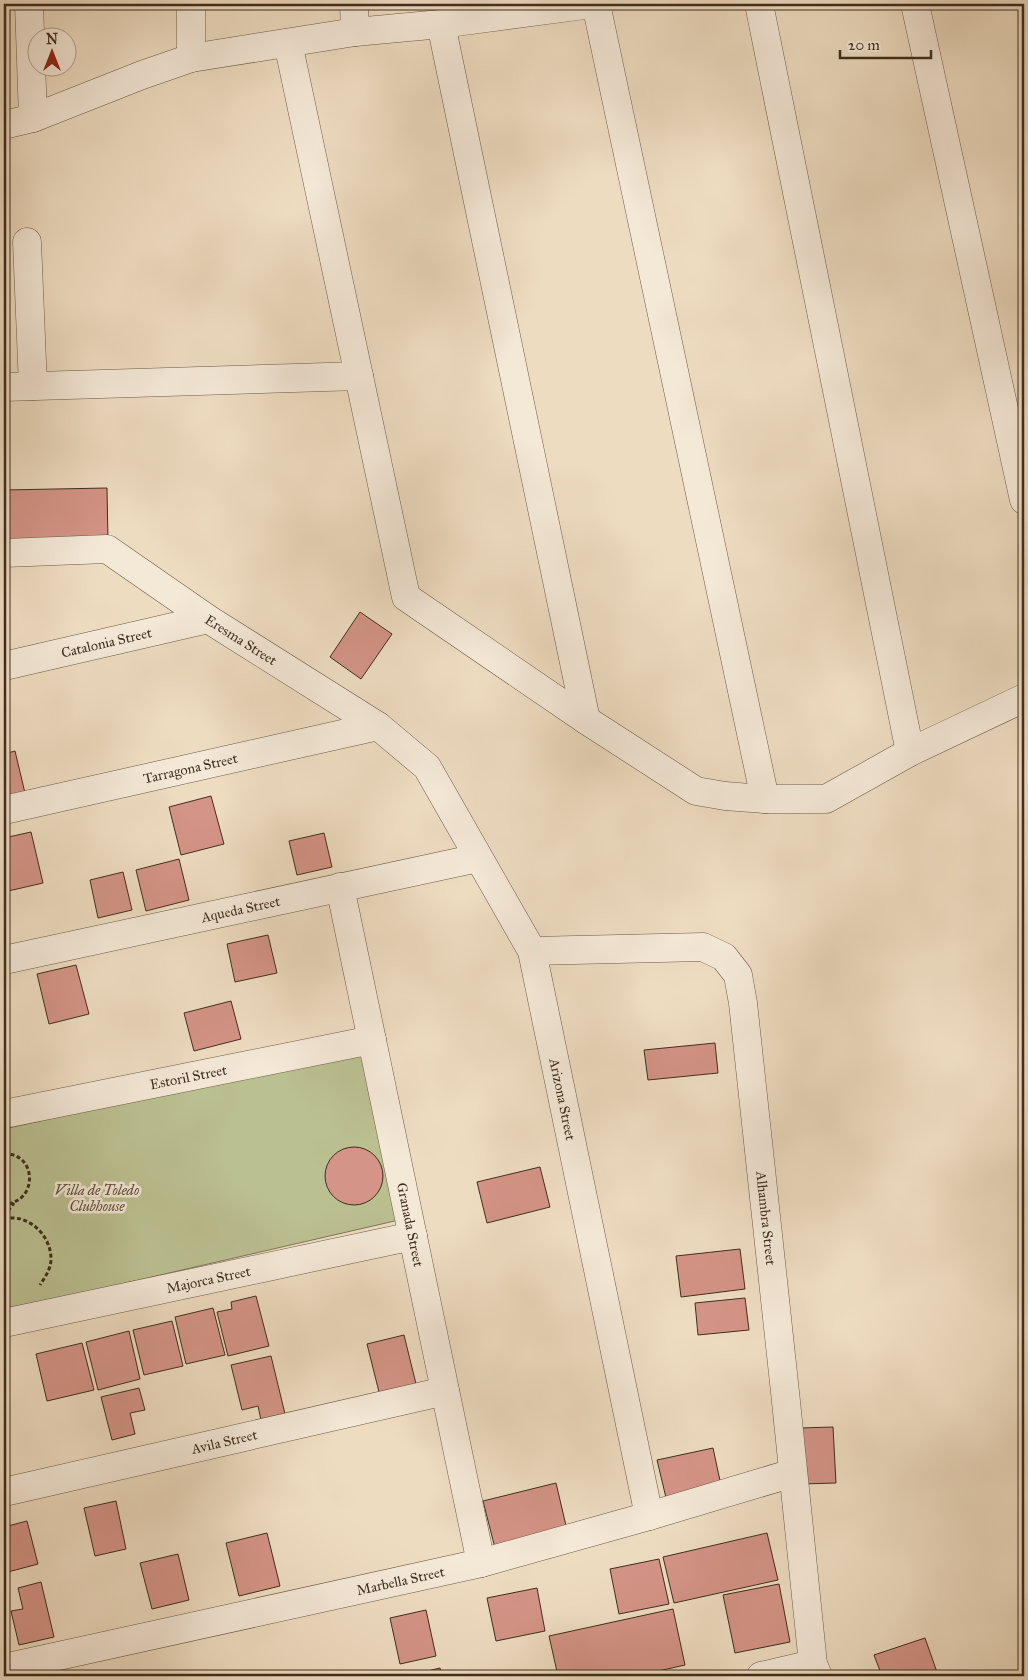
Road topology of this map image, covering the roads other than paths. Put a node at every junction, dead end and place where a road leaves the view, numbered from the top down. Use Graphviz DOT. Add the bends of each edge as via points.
graph roads {
  1 [pos="29,4"];
  2 [pos="191,4"];
  3 [pos="354,4"];
  4 [pos="592,4"];
  5 [pos="596,4"];
  6 [pos="760,4"];
  7 [pos="915,4"];
  8 [pos="441,24"];
  9 [pos="355,32"];
  10 [pos="288,43"];
  11 [pos="191,58"];
  12 [pos="33,118"];
  13 [pos="4,125"];
  14 [pos="26,242"];
  15 [pos="358,376"];
  16 [pos="33,386"];
  17 [pos="4,387"];
  18 [pos="1024,500"];
  19 [pos="4,553"];
  20 [pos="208,620"];
  21 [pos="4,666"];
  22 [pos="1024,698"];
  23 [pos="586,720"];
  24 [pos="378,726"];
  25 [pos="910,752"];
  26 [pos="765,799"];
  27 [pos="4,810"];
  28 [pos="478,858"];
  29 [pos="340,887"];
  30 [pos="532,951"];
  31 [pos="4,960"];
  32 [pos="372,1040"];
  33 [pos="4,1114"];
  34 [pos="413,1236"];
  35 [pos="4,1323"];
  36 [pos="445,1391"];
  37 [pos="793,1473"];
  38 [pos="4,1492"];
  39 [pos="648,1516"];
  40 [pos="481,1563"];
  41 [pos="4,1668"];
  42 [pos="815,1670"];
  43 [pos="761,1676"];
  1 -- 12 [label="street"];
  2 -- 11 [label="street"];
  3 -- 9 [label="street"];
  4 -- 8 [label="street"];
  5 -- 26 [label="street"];
  6 -- 25 [label="street"];
  7 -- 18 [label="street"];
  8 -- 9 [label="street"];
  8 -- 23 [label="street"];
  9 -- 10 [label="street"];
  10 -- 11 [label="street"];
  10 -- 15 [label="street"];
  11 -- 12 [label="street"];
  12 -- 13 [label="street"];
  14 -- 16 [label="street"];
  15 -- 16 [label="street"];
  15 -- 23 [label="street" via="406,597"];
  16 -- 17 [label="street"];
  19 -- 20 [label="street, Eresma Street" via="107,549"];
  20 -- 21 [label="street, Catalonia Street"];
  20 -- 24 [label="street, Eresma Street"];
  22 -- 25 [label="street"];
  23 -- 26 [label="street" via="696,791"];
  24 -- 27 [label="street, Tarragona Street"];
  24 -- 28 [label="street, Arizona Street" via="426,767"];
  25 -- 26 [label="street" via="826,799"];
  28 -- 29 [label="street, Aqueda Street"];
  28 -- 30 [label="street, Arizona Street"];
  29 -- 31 [label="street, Aqueda Street"];
  29 -- 32 [label="street, Granada Street"];
  30 -- 37 [label="street, Alhambra Street" via="703,947 724,957 738,975"];
  30 -- 39 [label="street, Arizona Street"];
  32 -- 33 [label="street, Estoril Street"];
  32 -- 34 [label="street, Granada Street"];
  34 -- 35 [label="street, Majorca Street"];
  34 -- 36 [label="street, Granada Street"];
  36 -- 38 [label="street, Avila Street"];
  36 -- 40 [label="street, Granada Street"];
  37 -- 39 [label="street, Marbella Street"];
  37 -- 42 [label="street, Alhambra Street"];
  39 -- 40 [label="street, Marbella Street"];
  40 -- 41 [label="street, Marbella Street"];
  42 -- 43 [label="street"];
}
